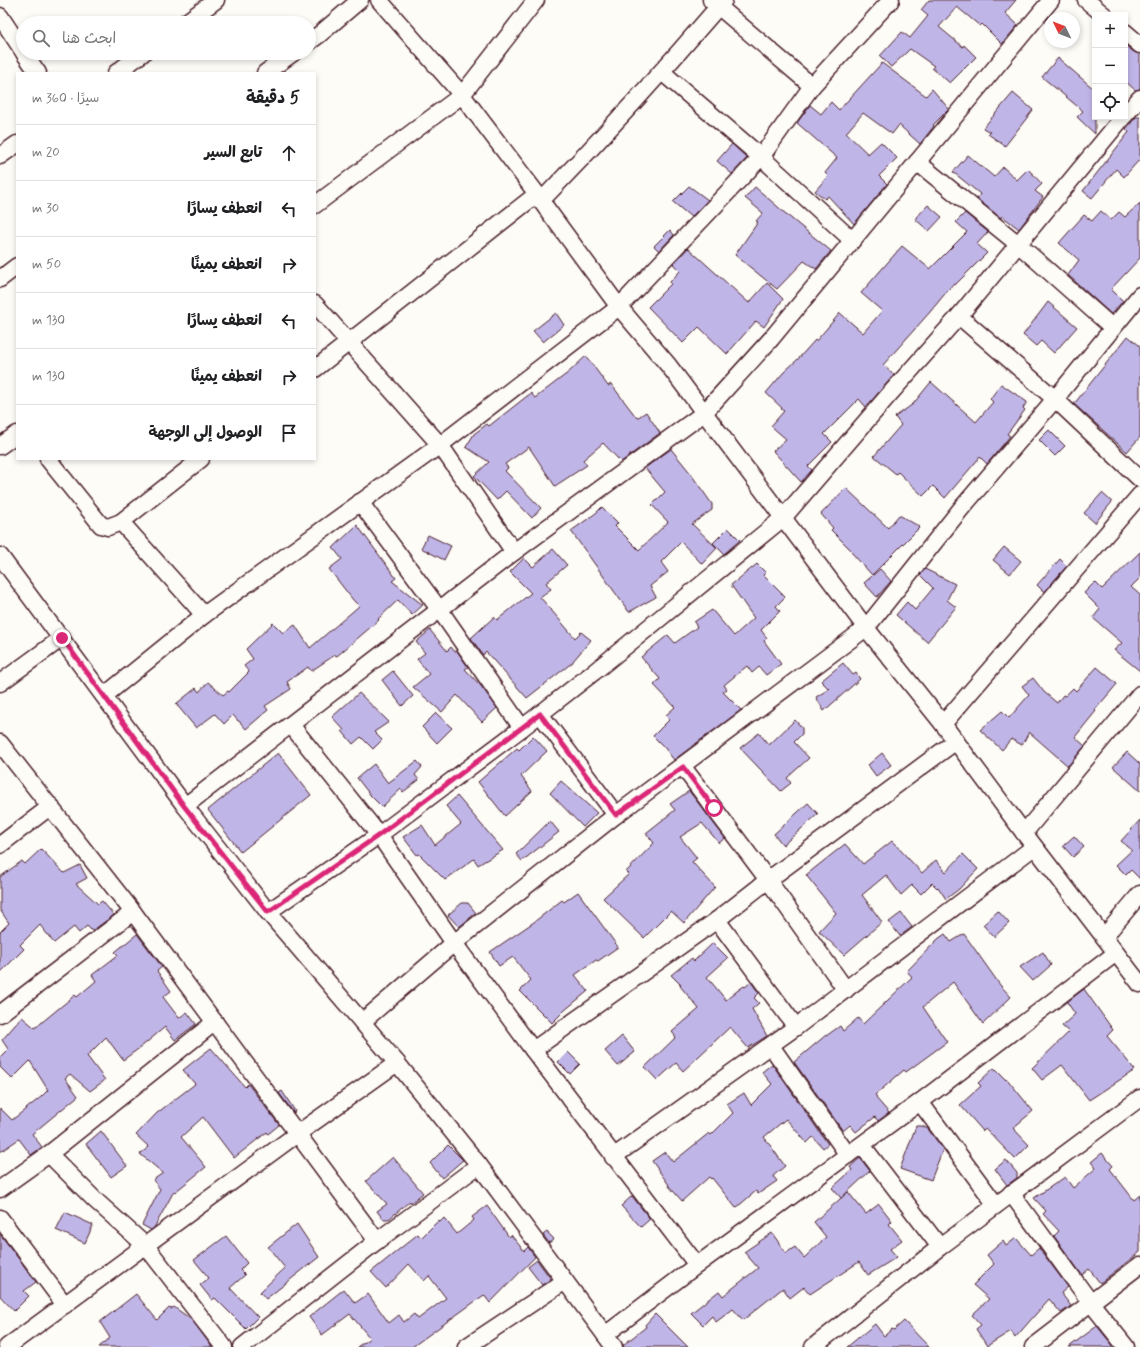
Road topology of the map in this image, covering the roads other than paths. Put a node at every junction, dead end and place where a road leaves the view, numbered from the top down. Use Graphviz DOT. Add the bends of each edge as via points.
graph roads {
  1 [pos="216,0"];
  2 [pos="360,0"];
  3 [pos="379,0"];
  4 [pos="536,0"];
  5 [pos="891,0"];
  6 [pos="1051,0"];
  7 [pos="1086,0"];
  8 [pos="718,2"];
  9 [pos="1100,12"];
  10 [pos="0,16"];
  11 [pos="194,16"];
  12 [pos="1128,35"];
  13 [pos="316,36"];
  14 [pos="16,40"];
  15 [pos="1140,45"];
  16 [pos="29,60"];
  17 [pos="134,60"];
  18 [pos="283,60"];
  19 [pos="37,72"];
  20 [pos="117,72"];
  21 [pos="266,72"];
  22 [pos="662,72"];
  23 [pos="812,86"];
  24 [pos="462,95"];
  25 [pos="1140,98"];
  26 [pos="1128,112"];
  27 [pos="1121,120"];
  28 [pos="16,145"];
  29 [pos="0,156"];
  30 [pos="761,157"];
  31 [pos="917,162"];
  32 [pos="539,197"];
  33 [pos="316,204"];
  34 [pos="852,240"];
  35 [pos="1018,244"];
  36 [pos="16,267"];
  37 [pos="0,279"];
  38 [pos="1140,295"];
  39 [pos="316,305"];
  40 [pos="619,307"];
  41 [pos="959,316"];
  42 [pos="1113,328"];
  43 [pos="348,342"];
  44 [pos="316,368"];
  45 [pos="1055,399"];
  46 [pos="704,413"];
  47 [pos="16,435"];
  48 [pos="440,445"];
  49 [pos="0,446"];
  50 [pos="49,460"];
  51 [pos="200,460"];
  52 [pos="1140,479"];
  53 [pos="1140,495"];
  54 [pos="360,502"];
  55 [pos="783,518"];
  56 [pos="121,522"];
  57 [pos="514,552"];
  58 [pos="0,556"];
  59 [pos="439,609"];
  60 [pos="204,615"];
  61 [pos="866,628"];
  62 [pos="62,638"];
  63 [pos="0,683"];
  64 [pos="1140,694"];
  65 [pos="104,696"];
  66 [pos="540,714"];
  67 [pos="943,724"];
  68 [pos="291,725"];
  69 [pos="522,728"];
  70 [pos="956,741"];
  71 [pos="0,743"];
  72 [pos="683,767"];
  73 [pos="51,806"];
  74 [pos="184,806"];
  75 [pos="616,815"];
  76 [pos="1024,834"];
  77 [pos="379,835"];
  78 [pos="0,845"];
  79 [pos="1034,847"];
  80 [pos="768,880"];
  81 [pos="1140,894"];
  82 [pos="133,912"];
  83 [pos="268,912"];
  84 [pos="717,920"];
  85 [pos="1104,937"];
  86 [pos="454,943"];
  87 [pos="1116,953"];
  88 [pos="1140,984"];
  89 [pos="846,990"];
  90 [pos="0,1014"];
  91 [pos="215,1022"];
  92 [pos="362,1022"];
  93 [pos="796,1027"];
  94 [pos="771,1046"];
  95 [pos="533,1050"];
  96 [pos="396,1063"];
  97 [pos="1140,1098"];
  98 [pos="920,1102"];
  99 [pos="297,1134"];
  100 [pos="862,1145"];
  101 [pos="49,1154"];
  102 [pos="848,1156"];
  103 [pos="613,1157"];
  104 [pos="479,1165"];
  105 [pos="0,1189"];
  106 [pos="1011,1193"];
  107 [pos="996,1205"];
  108 [pos="0,1218"];
  109 [pos="377,1241"];
  110 [pos="146,1246"];
  111 [pos="940,1247"];
  112 [pos="1140,1264"];
  113 [pos="697,1265"];
  114 [pos="565,1281"];
  115 [pos="1092,1303"];
  116 [pos="65,1304"];
  117 [pos="609,1341"];
  118 [pos="467,1346"];
  119 [pos="7,1347"];
  120 [pos="224,1347"];
  121 [pos="242,1347"];
  122 [pos="813,1347"];
  123 [pos="1033,1347"];
  124 [pos="1126,1347"];
  1 -- 11 [label="street"];
  2 -- 13 [label="street"];
  3 -- 24 [label="street"];
  4 -- 24 [label="street"];
  5 -- 23 [label="street"];
  6 -- 31 [label="street"];
  7 -- 9 [label="street"];
  8 -- 22 [label="street"];
  8 -- 23 [label="street"];
  10 -- 14 [label="street"];
  12 -- 15 [label="street"];
  16 -- 19 [label="street"];
  17 -- 20 [label="street"];
  18 -- 21 [label="street"];
  22 -- 30 [label="street"];
  22 -- 32 [label="street" via="602,138"];
  23 -- 30 [label="street"];
  24 -- 32 [label="street"];
  24 -- 33 [label="street"];
  25 -- 26 [label="street"];
  27 -- 35 [label="street"];
  28 -- 29 [label="street"];
  30 -- 34 [label="street"];
  30 -- 40 [label="street"];
  31 -- 34 [label="street"];
  31 -- 35 [label="street"];
  32 -- 40 [label="street"];
  32 -- 43 [label="street"];
  34 -- 46 [label="street" via="771,339"];
  35 -- 41 [label="street"];
  35 -- 42 [label="street"];
  36 -- 37 [label="street"];
  38 -- 42 [label="street"];
  39 -- 43 [label="street"];
  40 -- 46 [label="street" via="669,366"];
  40 -- 48 [label="street"];
  41 -- 45 [label="street"];
  41 -- 55 [label="street"];
  42 -- 45 [label="street"];
  43 -- 44 [label="street"];
  43 -- 48 [label="street"];
  45 -- 52 [label="street"];
  45 -- 61 [label="street" via="960,510"];
  46 -- 55 [label="street"];
  46 -- 57 [label="street"];
  47 -- 49 [label="street"];
  48 -- 54 [label="street"];
  48 -- 57 [label="street"];
  50 -- 56 [label="street" via="101,525 108,527"];
  51 -- 56 [label="street"];
  53 -- 67 [label="street"];
  54 -- 59 [label="street"];
  54 -- 60 [label="street"];
  55 -- 61 [label="street"];
  55 -- 66 [label="street"];
  56 -- 60 [label="street"];
  57 -- 59 [label="street"];
  58 -- 62 [label="street"];
  59 -- 68 [label="street"];
  59 -- 69 [label="street"];
  60 -- 65 [label="street"];
  61 -- 67 [label="street"];
  61 -- 72 [label="street"];
  62 -- 63 [label="street"];
  62 -- 65 [label="street"];
  64 -- 76 [label="street"];
  65 -- 74 [label="street"];
  66 -- 69 [label="street"];
  66 -- 75 [label="street"];
  67 -- 70 [label="street"];
  68 -- 74 [label="street"];
  68 -- 77 [label="street"];
  69 -- 77 [label="street"];
  70 -- 76 [label="street"];
  70 -- 80 [label="street"];
  71 -- 73 [label="street"];
  72 -- 75 [label="street"];
  72 -- 80 [label="street"];
  73 -- 78 [label="street"];
  73 -- 82 [label="street"];
  74 -- 83 [label="street"];
  75 -- 86 [label="street"];
  76 -- 79 [label="street"];
  77 -- 83 [label="street"];
  77 -- 86 [label="street"];
  79 -- 85 [label="street"];
  79 -- 89 [label="street"];
  80 -- 84 [label="street"];
  80 -- 89 [label="street"];
  81 -- 85 [label="street"];
  82 -- 90 [label="street"];
  82 -- 91 [label="street"];
  83 -- 92 [label="street"];
  84 -- 93 [label="street"];
  84 -- 95 [label="street"];
  85 -- 87 [label="street"];
  86 -- 92 [label="street"];
  86 -- 95 [label="street"];
  87 -- 88 [label="street"];
  87 -- 98 [label="street"];
  89 -- 93 [label="street"];
  91 -- 99 [label="street"];
  91 -- 101 [label="street"];
  92 -- 96 [label="street"];
  93 -- 94 [label="street"];
  94 -- 102 [label="street"];
  94 -- 103 [label="street"];
  95 -- 103 [label="street"];
  96 -- 99 [label="street"];
  96 -- 104 [label="street"];
  97 -- 106 [label="street"];
  98 -- 100 [label="street"];
  98 -- 107 [label="street"];
  99 -- 109 [label="street"];
  99 -- 110 [label="street"];
  100 -- 102 [label="street"];
  100 -- 111 [label="street"];
  101 -- 105 [label="street"];
  101 -- 110 [label="street"];
  102 -- 113 [label="street"];
  103 -- 113 [label="street"];
  104 -- 109 [label="street"];
  104 -- 114 [label="street"];
  106 -- 107 [label="street"];
  106 -- 115 [label="street"];
  107 -- 111 [label="street"];
  108 -- 116 [label="street"];
  109 -- 121 [label="street"];
  110 -- 116 [label="street"];
  110 -- 120 [label="street"];
  111 -- 122 [label="street"];
  112 -- 115 [label="street"];
  113 -- 117 [label="street"];
  114 -- 117 [label="street"];
  114 -- 118 [label="street"];
  115 -- 123 [label="street"];
  115 -- 124 [label="street"];
  116 -- 119 [label="street"];
}
